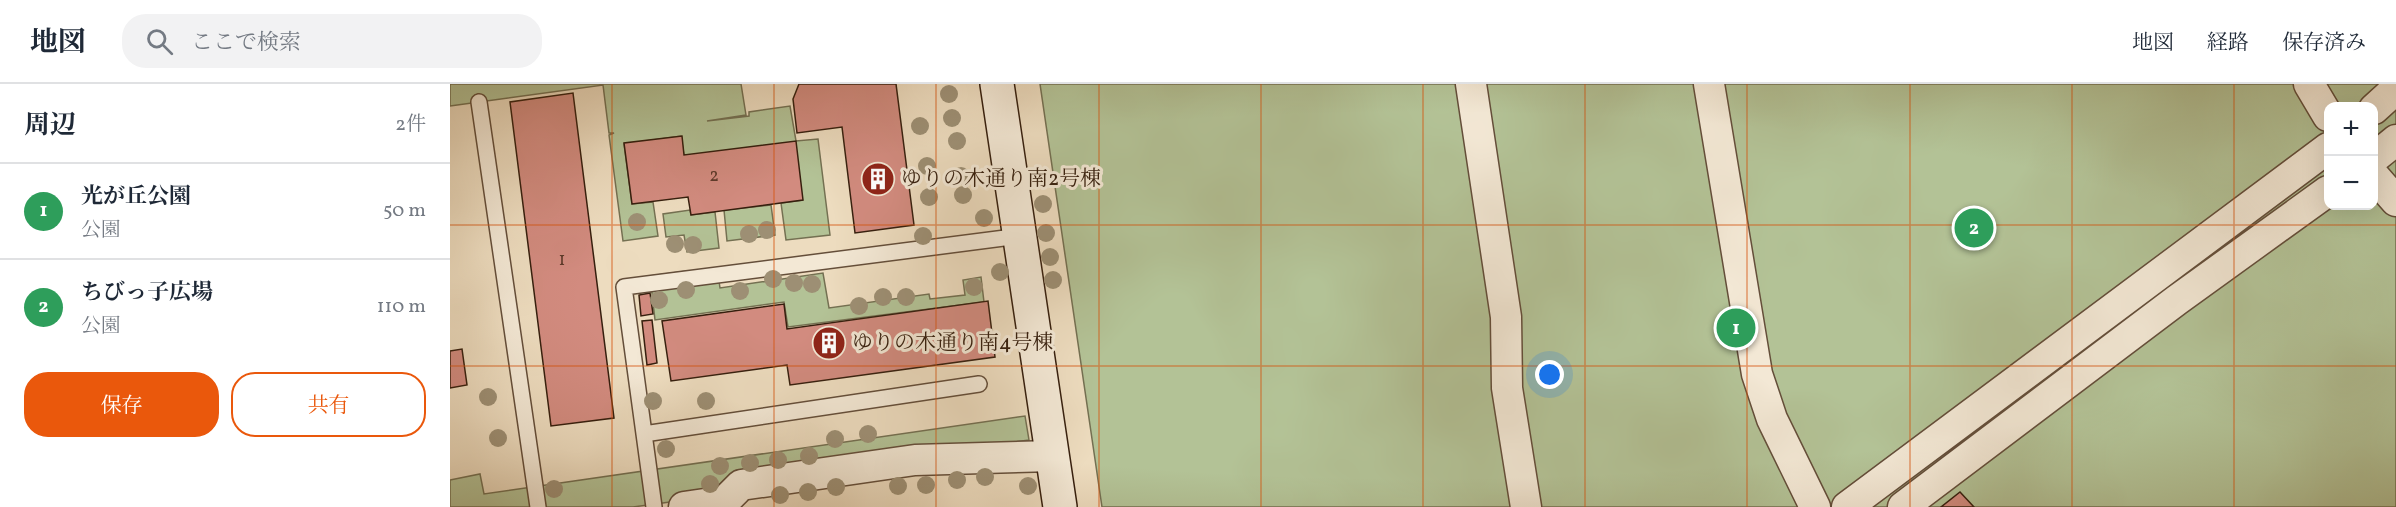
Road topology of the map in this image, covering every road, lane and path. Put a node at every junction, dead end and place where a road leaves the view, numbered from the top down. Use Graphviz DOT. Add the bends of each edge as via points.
graph roads {
  1 [pos="997,84"];
  2 [pos="1471,84"];
  3 [pos="1709,84"];
  4 [pos="2309,84"];
  5 [pos="2396,89"];
  6 [pos="479,102"];
  7 [pos="2378,105"];
  8 [pos="2324,109"];
  9 [pos="2396,140"];
  10 [pos="2324,151"];
  11 [pos="2376,156"];
  12 [pos="2378,181"];
  13 [pos="2324,194"];
  14 [pos="2396,201"];
  15 [pos="1020,236"];
  16 [pos="979,384"];
  17 [pos="644,434"];
  18 [pos="1053,456"];
  19 [pos="538,507"];
  20 [pos="654,507"];
  21 [pos="684,507"];
  22 [pos="1060,507"];
  23 [pos="1526,507"];
  24 [pos="1815,507"];
  25 [pos="1847,507"];
  26 [pos="1903,507"];
  1 -- 15 [label="street"];
  2 -- 23 [label="street" via="1506,317 1507,388"];
  3 -- 24 [label="street" via="1757,374 1772,419"];
  4 -- 8 [label="street"];
  5 -- 7 [label="street"];
  6 -- 19 [label="lane"];
  9 -- 11 [label="street"];
  10 -- 25 [label="street"];
  12 -- 14 [label="street"];
  13 -- 26 [label="street"];
  15 -- 17 [label="lane" via="624,287"];
  15 -- 18 [label="street"];
  16 -- 17 [label="lane"];
  17 -- 20 [label="lane"];
  18 -- 21 [label="street" via="903,462 741,485 725,501"];
  18 -- 22 [label="street"];
}
